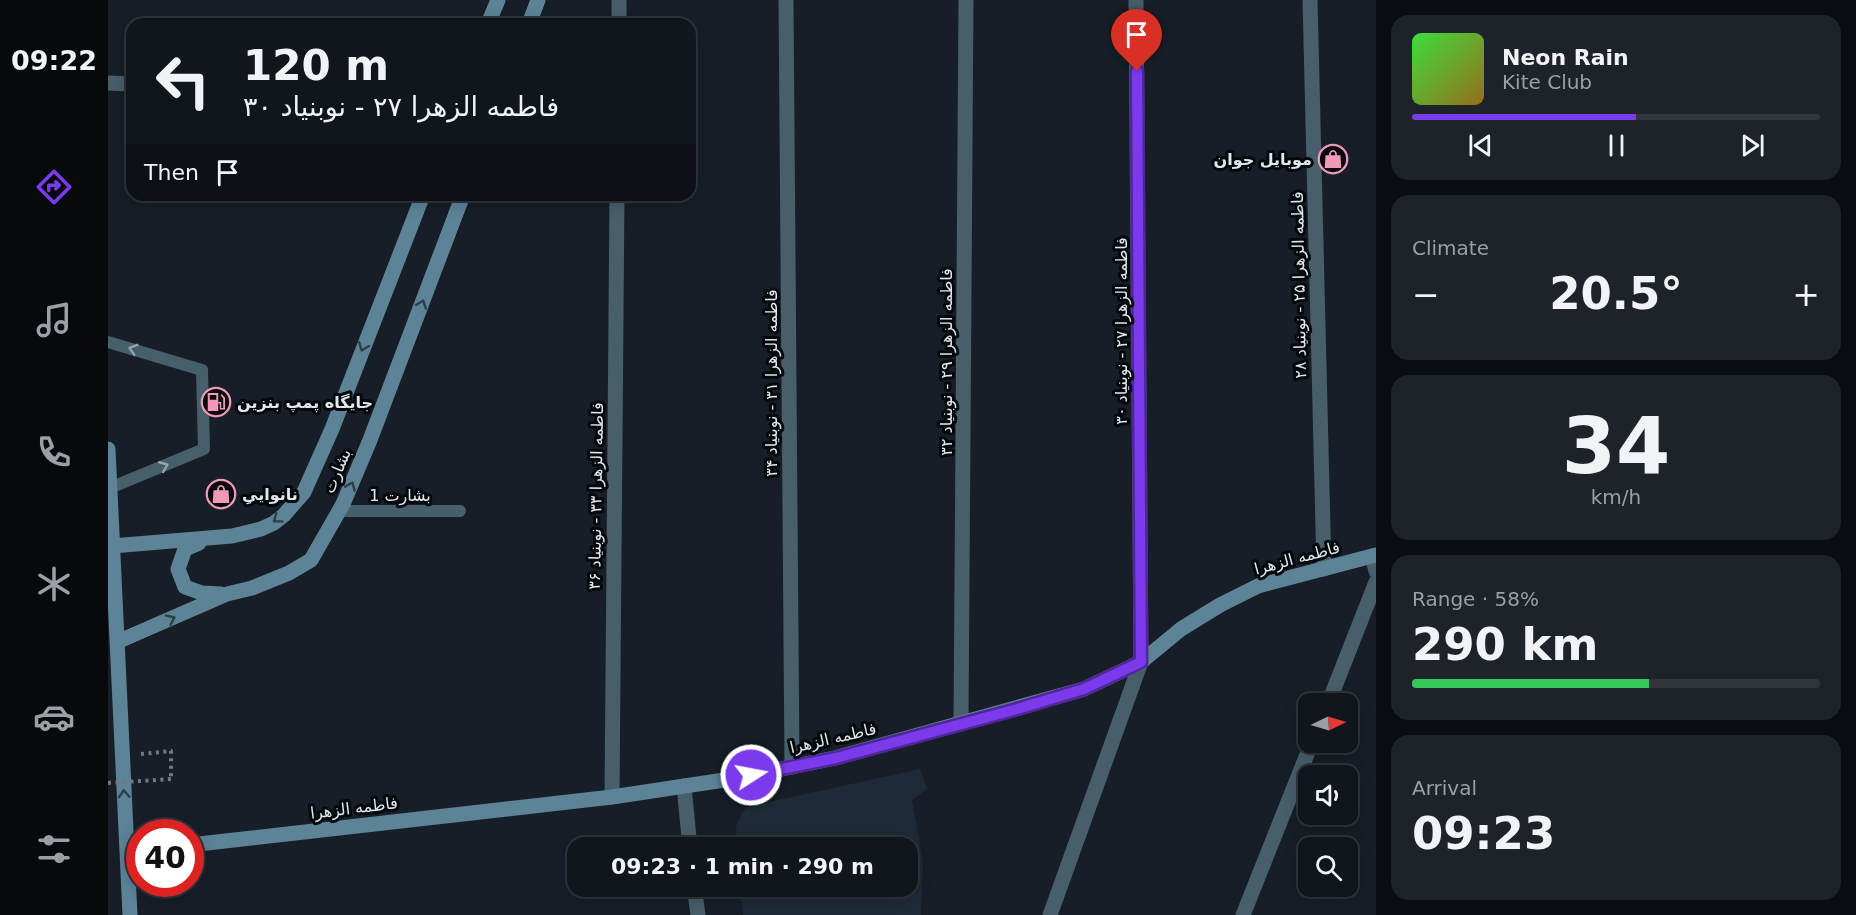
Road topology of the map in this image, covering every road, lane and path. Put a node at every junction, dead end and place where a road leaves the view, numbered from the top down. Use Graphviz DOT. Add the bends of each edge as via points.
graph roads {
  1 [pos="498,0"];
  2 [pos="538,0"];
  3 [pos="619,0"];
  4 [pos="786,0"];
  5 [pos="966,0"];
  6 [pos="1136,0"];
  7 [pos="1310,0"];
  8 [pos="490,18"];
  9 [pos="531,18"];
  10 [pos="619,18"];
  11 [pos="108,83"];
  12 [pos="126,84"];
  13 [pos="421,201"];
  14 [pos="462,201"];
  15 [pos="617,201"];
  16 [pos="108,342"];
  17 [pos="108,449"];
  18 [pos="110,488"];
  19 [pos="339,511"];
  20 [pos="460,511"];
  21 [pos="210,539"];
  22 [pos="112,546"];
  23 [pos="1375,561"];
  24 [pos="1324,569"];
  25 [pos="1376,582"];
  26 [pos="227,594"];
  27 [pos="117,642"];
  28 [pos="1141,662"];
  29 [pos="1332,693"];
  30 [pos="962,724"];
  31 [pos="1308,753"];
  32 [pos="122,756"];
  33 [pos="792,766"];
  34 [pos="108,783"];
  35 [pos="684,786"];
  36 [pos="612,797"];
  37 [pos="129,819"];
  38 [pos="689,837"];
  39 [pos="204,843"];
  40 [pos="131,897"];
  41 [pos="696,897"];
  42 [pos="130,915"];
  43 [pos="698,915"];
  44 [pos="1050,915"];
  45 [pos="1243,915"];
  1 -- 8 [label="street"];
  2 -- 9 [label="street"];
  3 -- 10 [label="street"];
  4 -- 33 [label="street, فاطمه الزهرا ۳۱ - نوبنیاد ۳۴"];
  5 -- 30 [label="street, فاطمه الزهرا ۲۹ - نوبنیاد ۳۲"];
  6 -- 28 [label="street, فاطمه الزهرا ۲۷ - نوبنیاد ۳۰"];
  7 -- 24 [label="street, فاطمه الزهرا ۲۵ - نوبنیاد ۲۸"];
  11 -- 12 [label="street"];
  13 -- 21 [label="street, بشارت, one-way" via="304,492 274,523"];
  19 -- 14 [label="street, بشارت, one-way"];
  15 -- 36 [label="street, فاطمه الزهرا ۳۳ - نوبنیاد ۳۶"];
  18 -- 16 [label="lane, one-way" via="204,449 202,370"];
  17 -- 18 [label="street"];
  18 -- 22 [label="street"];
  19 -- 20 [label="lane, بشارت 1"];
  19 -- 26 [label="street, بشارت" via="310,560 289,573"];
  21 -- 22 [label="street, بشارت"];
  21 -- 26 [label="street" via="185,549 178,569 185,587"];
  22 -- 27 [label="street"];
  23 -- 24 [label="street, فاطمه الزهرا"];
  24 -- 28 [label="street, فاطمه الزهرا" via="1258,586 1220,605 1181,629"];
  25 -- 29 [label="street"];
  27 -- 26 [label="street, بشارت, one-way"];
  27 -- 32 [label="street"];
  28 -- 30 [label="street, فاطمه الزهرا" via="1084,689"];
  28 -- 44 [label="street"];
  30 -- 33 [label="street, فاطمه الزهرا"];
  31 -- 45 [label="street"];
  32 -- 34 [label="path, bridge" via="171,752 171,778"];
  37 -- 32 [label="street, one-way"];
  33 -- 35 [label="street, فاطمه الزهرا"];
  35 -- 36 [label="street, فاطمه الزهرا"];
  35 -- 38 [label="street"];
  36 -- 39 [label="street, فاطمه الزهرا"];
  40 -- 42 [label="street"];
  41 -- 43 [label="street"];
}
